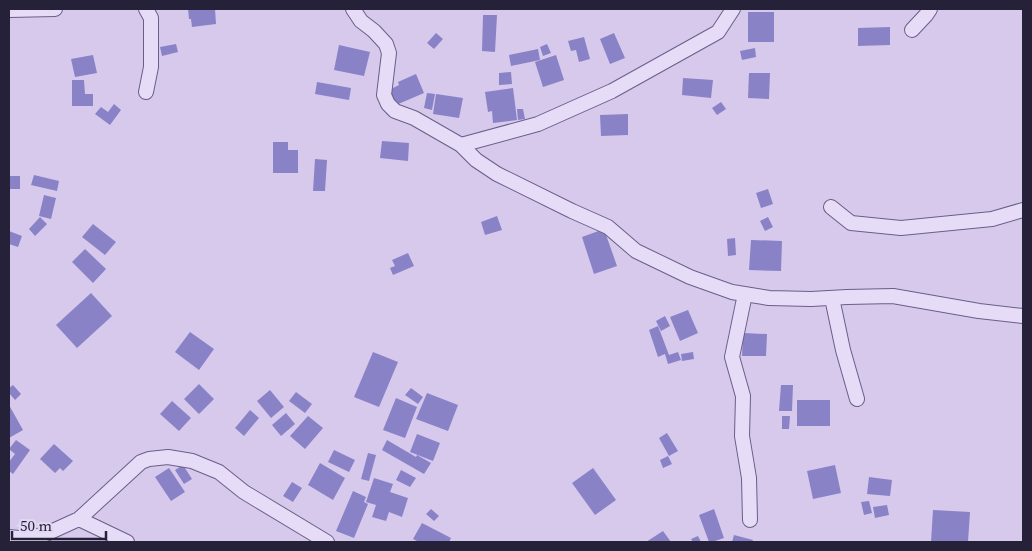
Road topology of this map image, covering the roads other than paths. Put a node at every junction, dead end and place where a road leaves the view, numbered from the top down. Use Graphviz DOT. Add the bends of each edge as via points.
graph roads {
  1 [pos="55,9"];
  2 [pos="146,9"];
  3 [pos="353,9"];
  4 [pos="733,9"];
  5 [pos="930,9"];
  6 [pos="9,10"];
  7 [pos="912,30"];
  8 [pos="146,92"];
  9 [pos="461,145"];
  10 [pos="831,207"];
  11 [pos="1023,210"];
  12 [pos="745,294"];
  13 [pos="832,298"];
  14 [pos="1023,316"];
  15 [pos="857,399"];
  16 [pos="80,519"];
  17 [pos="750,520"];
  18 [pos="9,537"];
  19 [pos="127,542"];
  20 [pos="326,542"];
  1 -- 6 [label="street"];
  2 -- 8 [label="street" via="151,18 151,66"];
  3 -- 9 [label="street" via="386,44 389,53 384,95 388,104 395,111"];
  4 -- 9 [label="street" via="718,32 612,91 538,124"];
  5 -- 7 [label="street"];
  9 -- 12 [label="street" via="497,174 608,227 636,251 690,277"];
  10 -- 11 [label="street" via="851,223 901,228 992,219"];
  12 -- 13 [label="street" via="769,298"];
  12 -- 17 [label="street" via="732,357 743,396 742,436 749,478"];
  13 -- 14 [label="street" via="893,296"];
  13 -- 15 [label="street" via="842,350"];
  16 -- 18 [label="street" via="46,534"];
  16 -- 19 [label="street"];
  16 -- 20 [label="street" via="141,462 168,457 192,461 219,472 244,492"];
}
